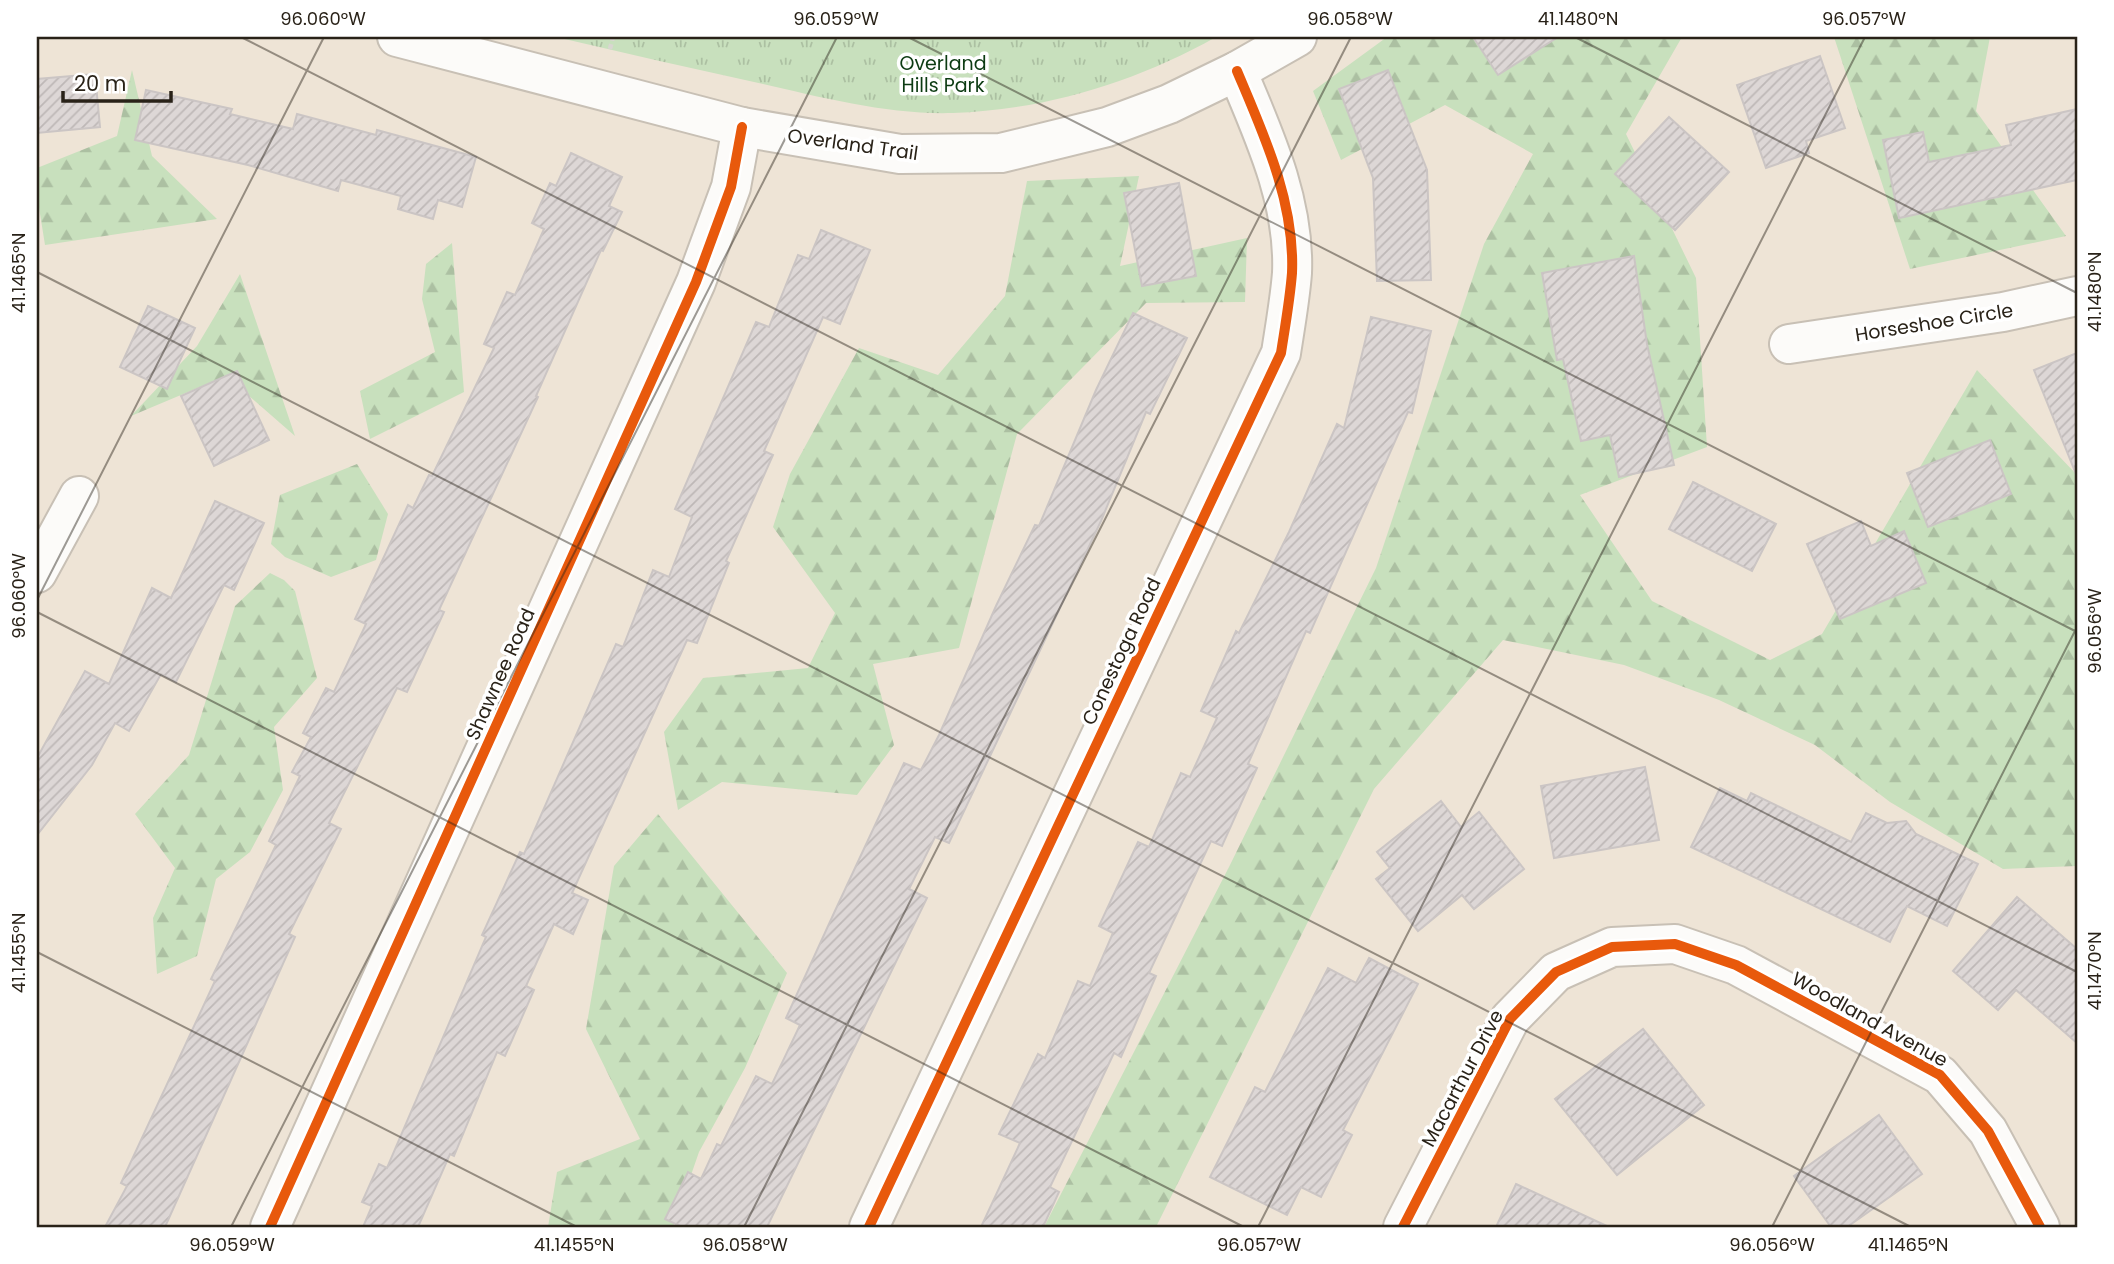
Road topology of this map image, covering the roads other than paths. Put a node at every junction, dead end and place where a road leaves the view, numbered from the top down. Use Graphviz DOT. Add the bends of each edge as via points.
graph roads {
  1 [pos="397,37"];
  2 [pos="1297,37"];
  3 [pos="1237,71"];
  4 [pos="742,127"];
  5 [pos="2077,296"];
  6 [pos="1789,344"];
  7 [pos="79,496"];
  8 [pos="37,573"];
  9 [pos="1612,947"];
  10 [pos="270,1227"];
  11 [pos="869,1227"];
  12 [pos="1402,1227"];
  13 [pos="2040,1227"];
  1 -- 4 [label="street, Overland Trail"];
  2 -- 3 [label="street, Overland Trail"];
  3 -- 4 [label="street, Overland Trail" via="1107,127 1001,153 900,154"];
  3 -- 11 [label="street, Conestoga Road" via="1285,198 1292,272 1281,353"];
  4 -- 10 [label="street, Shawnee Road" via="731,187 696,282"];
  5 -- 6 [label="street, Horseshoe Circle" via="2003,312"];
  7 -- 8 [label="street"];
  9 -- 12 [label="street, Macarthur Drive" via="1556,972 1510,1019"];
  9 -- 13 [label="street, Woodland Avenue" via="1675,944 1736,965 1940,1076 1988,1131"];
}
